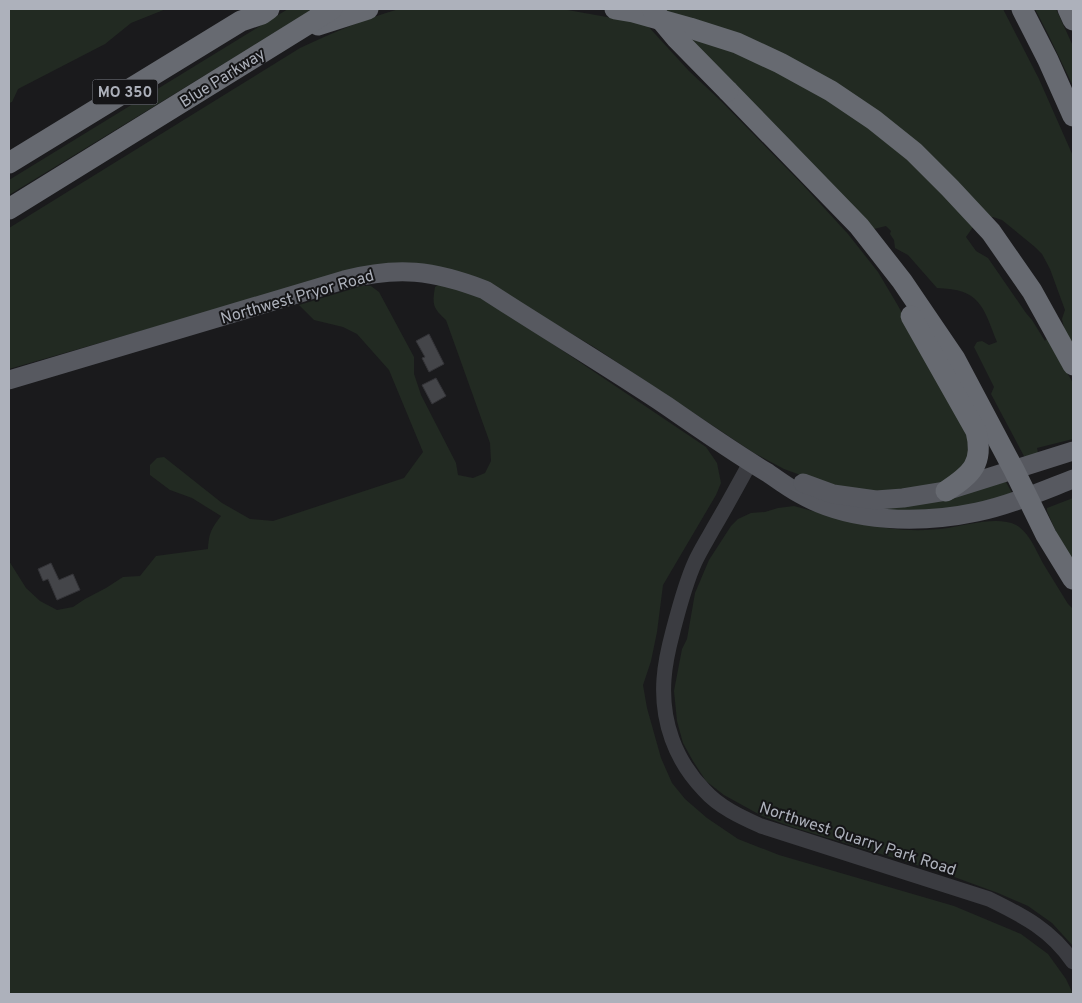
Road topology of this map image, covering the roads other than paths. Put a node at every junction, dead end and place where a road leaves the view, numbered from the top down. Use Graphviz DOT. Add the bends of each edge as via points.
graph roads {
  1 [pos="269,9"];
  2 [pos="332,9"];
  3 [pos="368,9"];
  4 [pos="615,9"];
  5 [pos="652,9"];
  6 [pos="1022,9"];
  7 [pos="1068,9"];
  8 [pos="248,15"];
  9 [pos="1073,20"];
  10 [pos="294,33"];
  11 [pos="1073,116"];
  12 [pos="9,163"];
  13 [pos="9,209"];
  14 [pos="876,249"];
  15 [pos="1073,365"];
  16 [pos="9,380"];
  17 [pos="1072,452"];
  18 [pos="750,463"];
  19 [pos="1014,470"];
  20 [pos="1073,479"];
  21 [pos="946,491"];
  22 [pos="1027,497"];
  23 [pos="1073,579"];
  24 [pos="1073,962"];
  1 -- 8 [label="highway, MO 350" via="262,14"];
  2 -- 10 [label="highway, Blue Parkway / MO 350"];
  3 -- 10 [label="highway"];
  4 -- 15 [label="highway" via="737,43 831,91 874,120 914,152 991,232 1032,291"];
  5 -- 14 [label="highway, bridge" via="677,39 859,226"];
  6 -- 11 [label="highway"];
  7 -- 9 [label="highway"];
  8 -- 12 [label="highway, MO 350"];
  10 -- 13 [label="highway, Blue Parkway / MO 350"];
  14 -- 19 [label="highway" via="955,359"];
  14 -- 21 [label="highway" via="979,441 979,452 971,471"];
  16 -- 18 [label="main road, Northwest Pryor Road" via="344,280 376,273 440,275 485,290"];
  17 -- 19 [label="main road, Northwest Pryor Road"];
  18 -- 21 [label="main road, Northwest Pryor Road" via="833,494 876,500"];
  18 -- 22 [label="main road, Northwest Pryor Road" via="800,494 877,518 947,518"];
  18 -- 24 [label="street, Northwest Quarry Park Road" via="695,561 680,602 664,678 664,708 680,758 705,791 745,819 989,899 1020,914 1047,933"];
  19 -- 21 [label="main road, Northwest Pryor Road"];
  19 -- 22 [label="highway"];
  20 -- 22 [label="main road, Northwest Pryor Road"];
  22 -- 23 [label="highway"];
}
